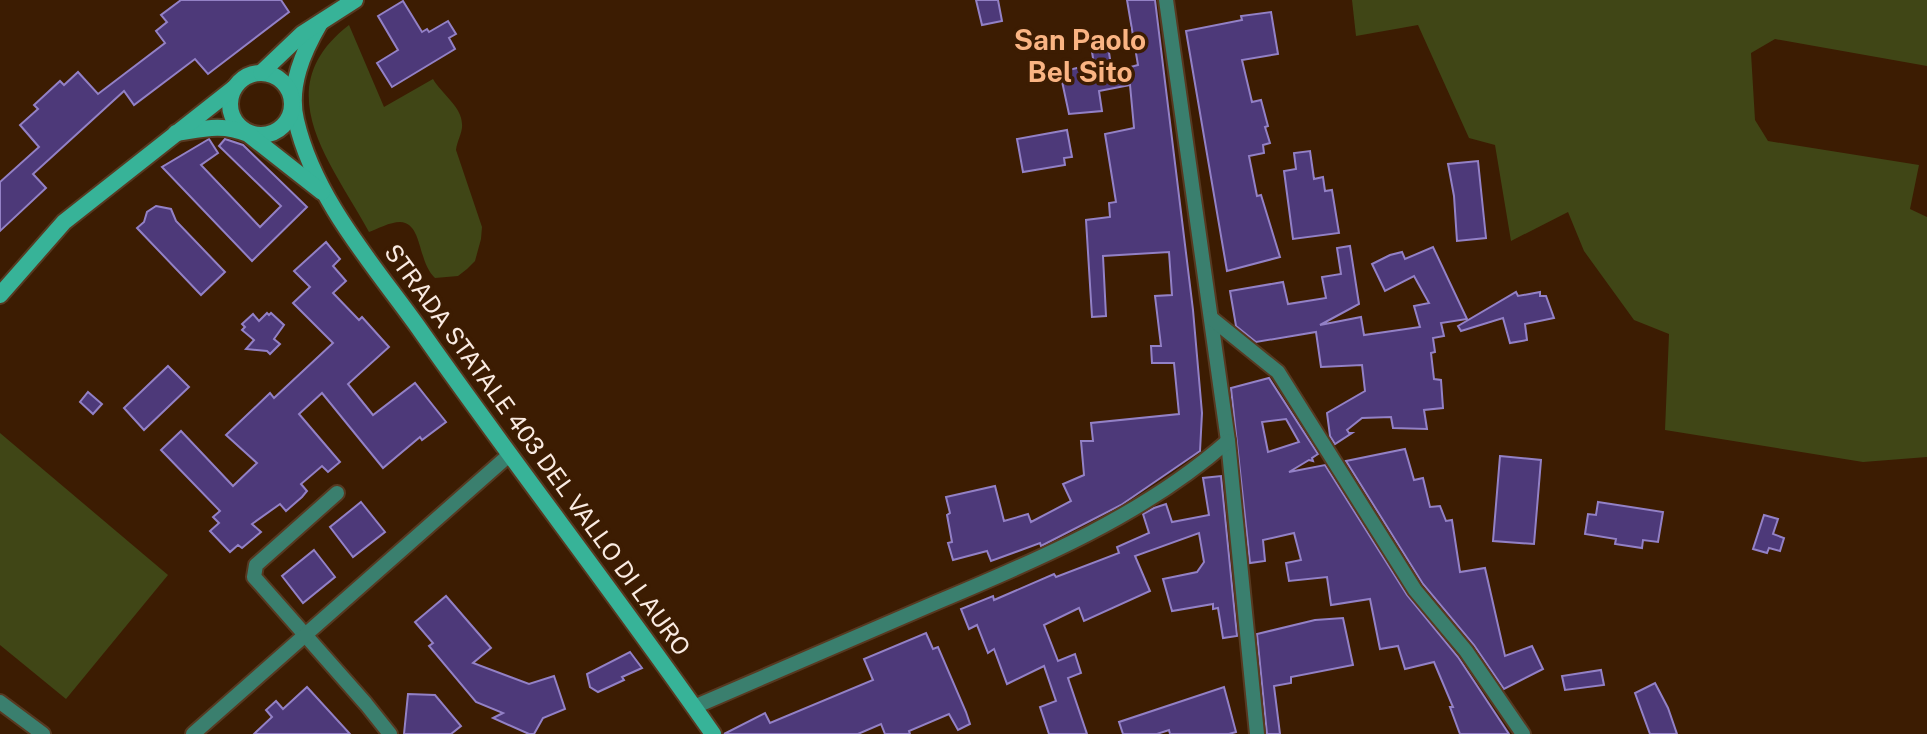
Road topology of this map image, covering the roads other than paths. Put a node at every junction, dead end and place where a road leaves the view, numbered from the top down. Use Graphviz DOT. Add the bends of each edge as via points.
graph roads {
  1 [pos="355,0"];
  2 [pos="1166,0"];
  3 [pos="320,23"];
  4 [pos="261,73"];
  5 [pos="234,88"];
  6 [pos="292,103"];
  7 [pos="174,134"];
  8 [pos="248,134"];
  9 [pos="323,193"];
  10 [pos="0,295"];
  11 [pos="1211,318"];
  12 [pos="1228,441"];
  13 [pos="508,456"];
  14 [pos="337,493"];
  15 [pos="304,636"];
  16 [pos="0,702"];
  17 [pos="694,707"];
  18 [pos="43,734"];
  19 [pos="193,734"];
  20 [pos="390,734"];
  21 [pos="713,734"];
  22 [pos="1257,734"];
  23 [pos="1523,734"];
  1 -- 3 [label="main road"];
  2 -- 11 [label="street"];
  3 -- 4 [label="main road"];
  3 -- 6 [label="main road, STRADA STATALE 403 DEL VALLO DI LAURO" via="299,65"];
  4 -- 5 [label="main road"];
  4 -- 6 [label="main road" via="279,79"];
  5 -- 7 [label="main road"];
  5 -- 8 [label="main road" via="231,114"];
  6 -- 8 [label="main road" via="288,120 275,133"];
  6 -- 9 [label="main road, STRADA STATALE 403 DEL VALLO DI LAURO"];
  7 -- 8 [label="main road, STRADA STATALE 403 DEL VALLO DI LAURO" via="225,126"];
  7 -- 10 [label="main road" via="64,222"];
  8 -- 9 [label="main road, STRADA STATALE 403 DEL VALLO DI LAURO"];
  9 -- 13 [label="main road, STRADA STATALE 403 DEL VALLO DI LAURO"];
  11 -- 12 [label="street"];
  11 -- 23 [label="street" via="1278,372 1415,590 1466,651"];
  12 -- 17 [label="street" via="1200,466 1119,517 1007,573"];
  12 -- 22 [label="street"];
  13 -- 15 [label="street"];
  13 -- 17 [label="main road, STRADA STATALE 403 DEL VALLO DI LAURO"];
  14 -- 15 [label="street" via="253,572"];
  15 -- 19 [label="street"];
  15 -- 20 [label="street"];
  16 -- 18 [label="street"];
  17 -- 21 [label="main road, STRADA STATALE 403 DEL VALLO DI LAURO"];
}
